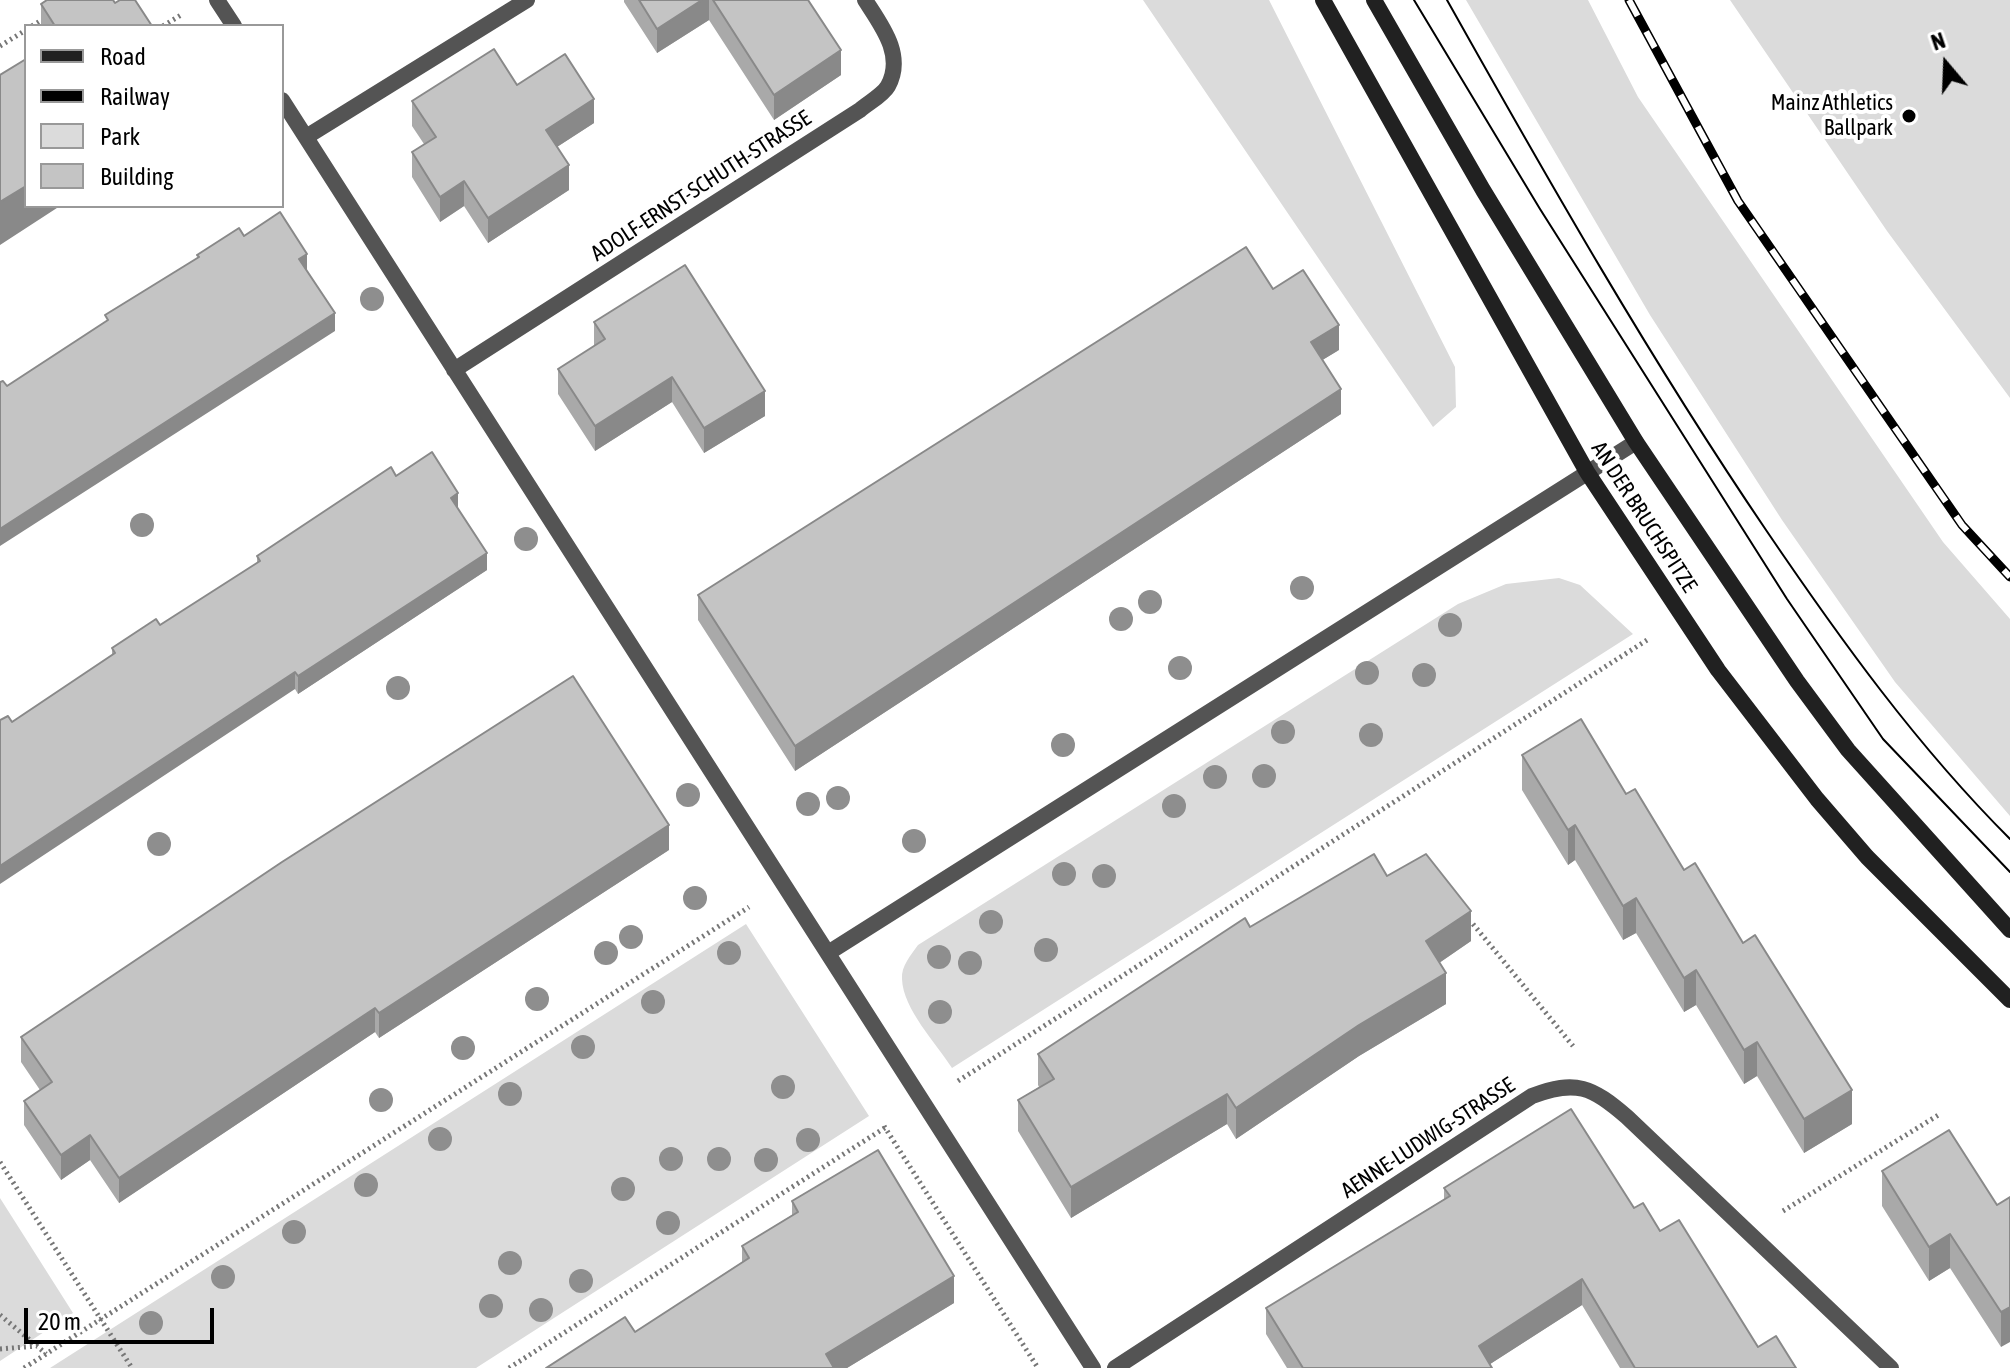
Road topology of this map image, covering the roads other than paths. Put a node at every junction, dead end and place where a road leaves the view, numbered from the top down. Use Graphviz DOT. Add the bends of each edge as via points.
graph roads {
  1 [pos="217,0"];
  2 [pos="527,0"];
  3 [pos="865,0"];
  4 [pos="1323,0"];
  5 [pos="1374,0"];
  6 [pos="233,24"];
  7 [pos="284,103"];
  8 [pos="306,137"];
  9 [pos="454,370"];
  10 [pos="1636,442"];
  11 [pos="1587,472"];
  12 [pos="2010,930"];
  13 [pos="828,953"];
  14 [pos="2010,1000"];
  15 [pos="1093,1368"];
  16 [pos="1115,1368"];
  17 [pos="1891,1368"];
  1 -- 6 [label="street"];
  2 -- 8 [label="street"];
  3 -- 9 [label="street, ADOLF-ERNST-SCHUTH-STRASSE" via="886,33 895,60 888,87"];
  4 -- 11 [label="main road, AN DER BRUCHSPITZE"];
  5 -- 10 [label="main road, AN DER BRUCHSPITZE"];
  7 -- 8 [label="street"];
  8 -- 9 [label="street"];
  9 -- 13 [label="street"];
  10 -- 11 [label="street"];
  10 -- 12 [label="main road, AN DER BRUCHSPITZE" via="1848,750"];
  11 -- 13 [label="street"];
  11 -- 14 [label="main road, AN DER BRUCHSPITZE" via="1718,670 1817,799 1867,857"];
  13 -- 15 [label="street"];
  16 -- 17 [label="street, AENNE-LUDWIG-STRASSE" via="1532,1096 1553,1088 1585,1088 1603,1096"];
}
